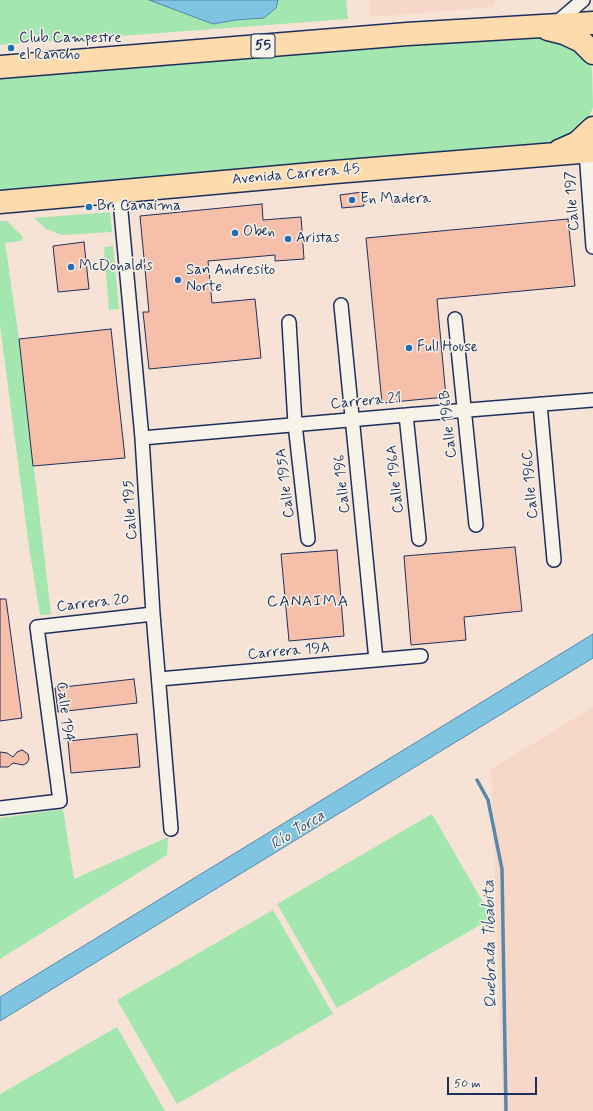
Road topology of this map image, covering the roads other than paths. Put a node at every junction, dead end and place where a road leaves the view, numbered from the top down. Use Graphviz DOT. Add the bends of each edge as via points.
graph roads {
  1 [pos="583,0"];
  2 [pos="593,22"];
  3 [pos="553,25"];
  4 [pos="526,26"];
  5 [pos="593,53"];
  6 [pos="0,67"];
  7 [pos="593,128"];
  8 [pos="589,152"];
  9 [pos="540,156"];
  10 [pos="119,190"];
  11 [pos="0,202"];
  12 [pos="593,247"];
  13 [pos="341,305"];
  14 [pos="455,318"];
  15 [pos="289,322"];
  16 [pos="593,400"];
  17 [pos="540,404"];
  18 [pos="464,411"];
  19 [pos="406,415"];
  20 [pos="352,420"];
  21 [pos="295,424"];
  22 [pos="142,438"];
  23 [pos="476,525"];
  24 [pos="308,538"];
  25 [pos="419,539"];
  26 [pos="554,560"];
  27 [pos="153,614"];
  28 [pos="37,627"];
  29 [pos="421,656"];
  30 [pos="376,660"];
  31 [pos="159,679"];
  32 [pos="0,808"];
  33 [pos="171,829"];
  1 -- 3 [label="street"];
  2 -- 3 [label="highway, 55"];
  3 -- 4 [label="highway, 55"];
  4 -- 5 [label="highway" via="564,32 581,41"];
  4 -- 6 [label="highway, 55"];
  7 -- 9 [label="highway" via="577,144 559,152"];
  8 -- 9 [label="highway, Avenida Carrera 45"];
  8 -- 12 [label="street, Calle 197"];
  9 -- 10 [label="highway, Avenida Carrera 45"];
  10 -- 11 [label="highway, Avenida Carrera 45"];
  10 -- 22 [label="street, Calle 195"];
  13 -- 20 [label="street, Calle 196"];
  14 -- 18 [label="street, Calle 196B"];
  15 -- 21 [label="street, Calle 195A"];
  16 -- 17 [label="street, Carrera 21"];
  17 -- 18 [label="street, Carrera 21"];
  17 -- 26 [label="street, Calle 196C"];
  18 -- 19 [label="street, Carrera 21"];
  18 -- 23 [label="street, Calle 196B"];
  19 -- 20 [label="street, Carrera 21"];
  19 -- 25 [label="street, Calle 196A"];
  20 -- 21 [label="street, Carrera 21"];
  20 -- 30 [label="street, Calle 196"];
  21 -- 22 [label="street, Carrera 21"];
  21 -- 24 [label="street, Calle 195A"];
  22 -- 27 [label="street, Calle 195"];
  27 -- 28 [label="street, Carrera 20"];
  27 -- 31 [label="street, Calle 195"];
  28 -- 32 [label="street, Calle 194" via="60,801"];
  29 -- 30 [label="street, Carrera 19A"];
  30 -- 31 [label="street, Carrera 19A"];
  31 -- 33 [label="street, Calle 195"];
}
